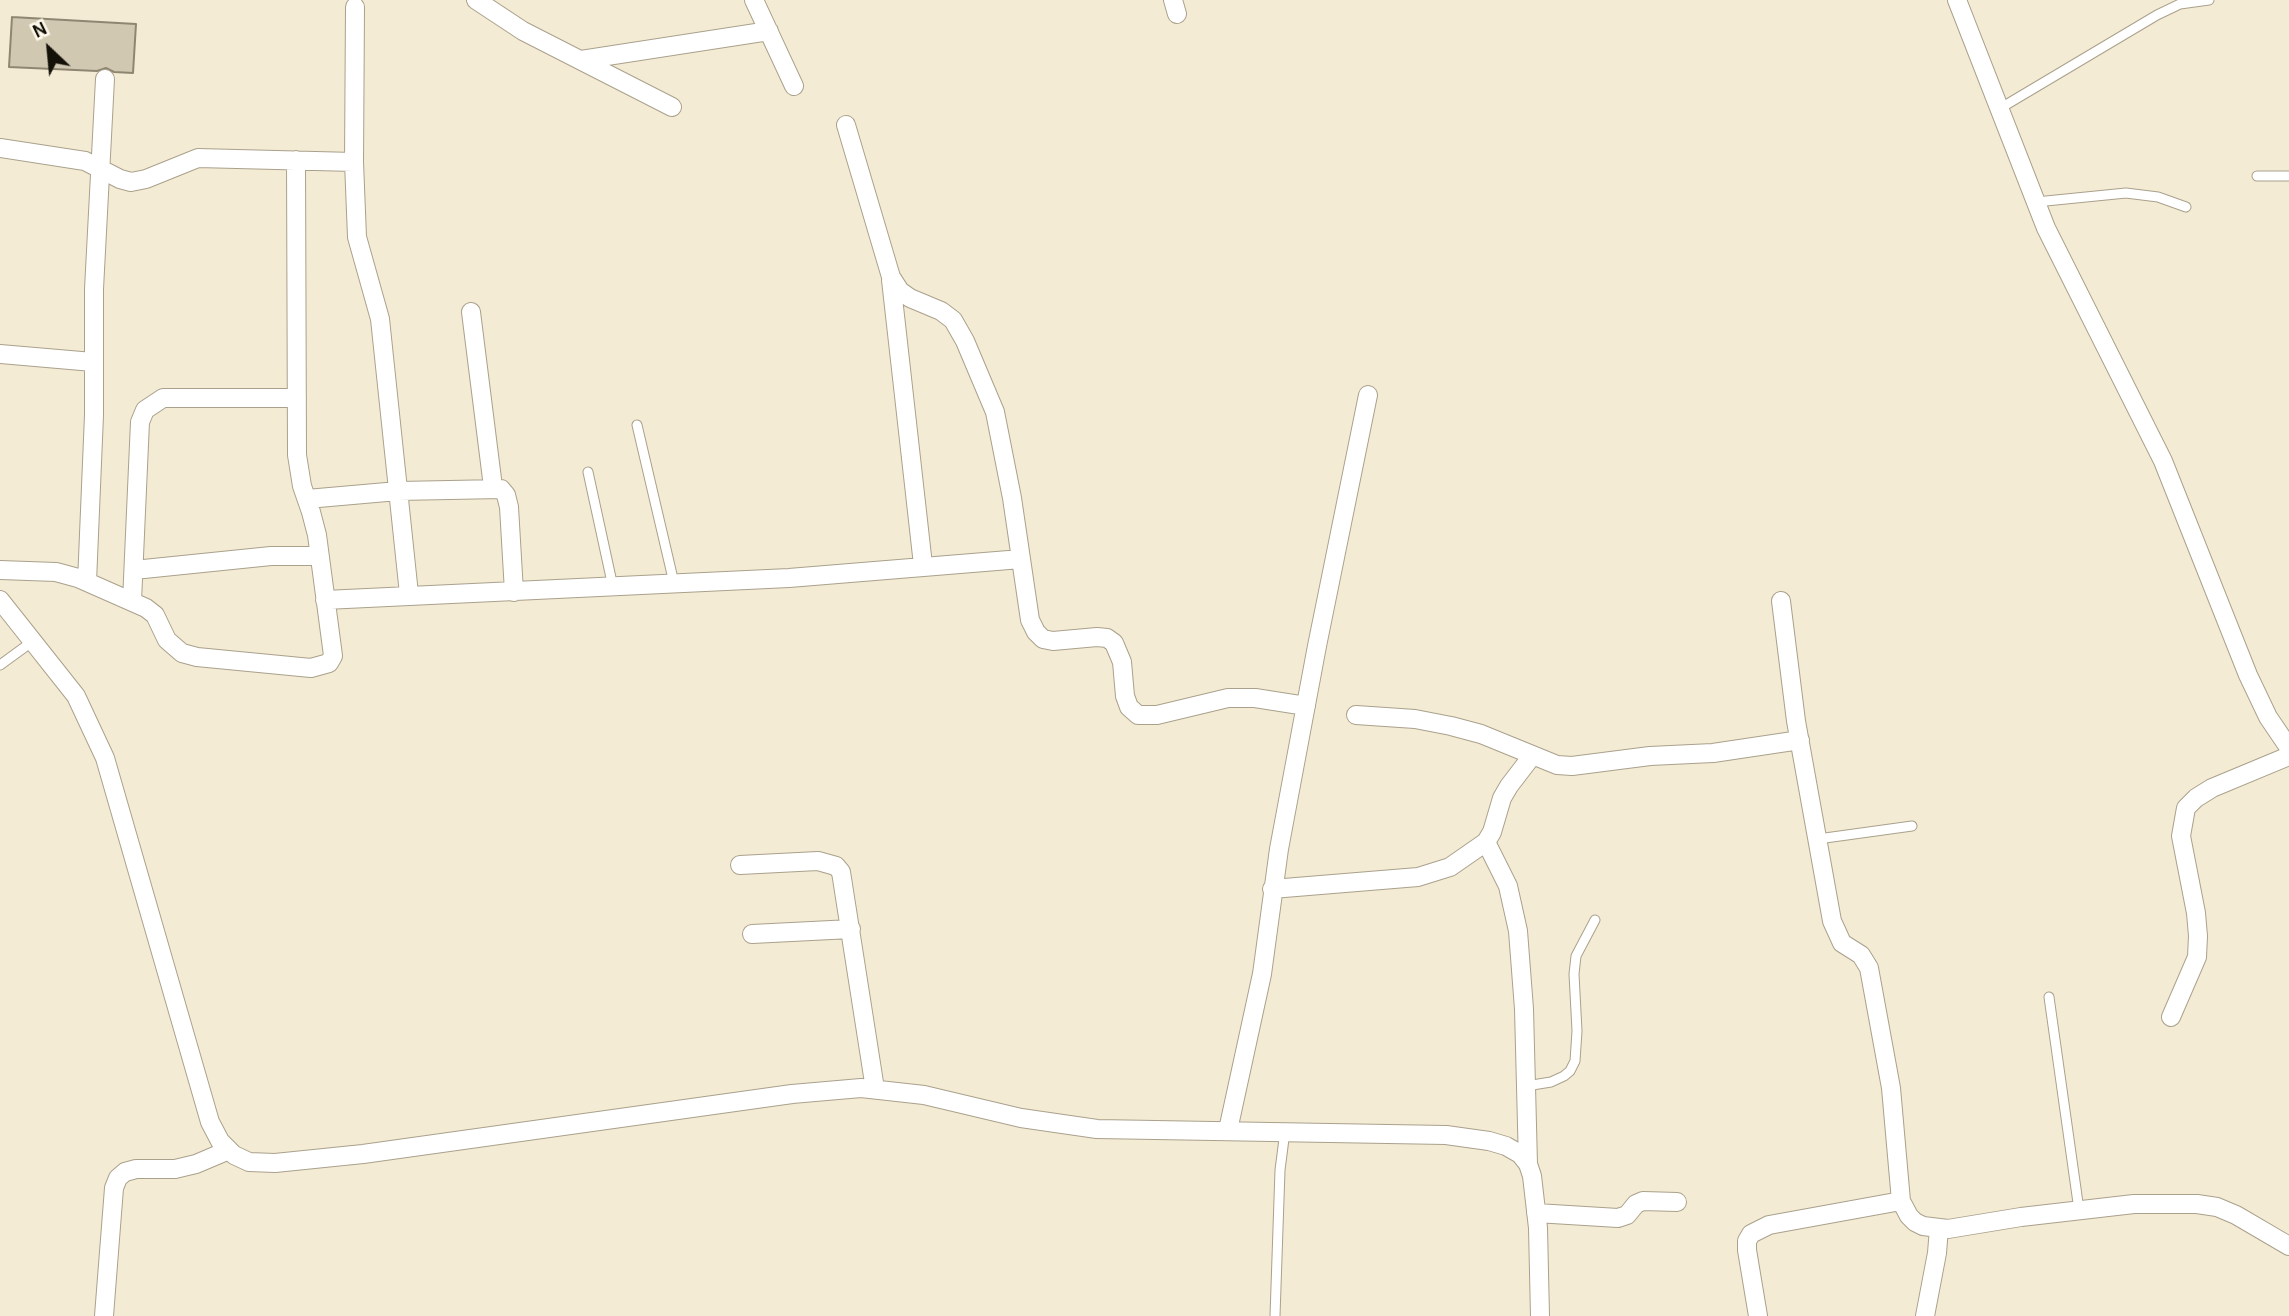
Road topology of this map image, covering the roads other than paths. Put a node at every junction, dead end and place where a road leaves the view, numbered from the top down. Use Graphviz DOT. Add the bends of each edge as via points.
graph roads {
  1 [pos="476,0"];
  2 [pos="754,0"];
  3 [pos="1957,0"];
  4 [pos="2208,0"];
  5 [pos="355,7"];
  6 [pos="769,31"];
  7 [pos="581,60"];
  8 [pos="105,79"];
  9 [pos="794,86"];
  10 [pos="672,107"];
  11 [pos="2000,109"];
  12 [pos="846,125"];
  13 [pos="0,148"];
  14 [pos="296,160"];
  15 [pos="354,162"];
  16 [pos="99,168"];
  17 [pos="2257,176"];
  18 [pos="2289,176"];
  19 [pos="2036,202"];
  20 [pos="2186,207"];
  21 [pos="891,277"];
  22 [pos="471,312"];
  23 [pos="0,354"];
  24 [pos="93,362"];
  25 [pos="1368,395"];
  26 [pos="297,398"];
  27 [pos="637,425"];
  28 [pos="588,472"];
  29 [pos="493,487"];
  30 [pos="398,491"];
  31 [pos="307,499"];
  32 [pos="319,556"];
  33 [pos="1021,559"];
  34 [pos="923,565"];
  35 [pos="0,570"];
  36 [pos="134,570"];
  37 [pos="87,582"];
  38 [pos="674,583"];
  39 [pos="613,587"];
  40 [pos="514,592"];
  41 [pos="409,594"];
  42 [pos="0,600"];
  43 [pos="326,600"];
  44 [pos="132,601"];
  45 [pos="1781,601"];
  46 [pos="33,641"];
  47 [pos="0,665"];
  48 [pos="1306,706"];
  49 [pos="1356,715"];
  50 [pos="1800,740"];
  51 [pos="2289,748"];
  52 [pos="1532,756"];
  53 [pos="2289,756"];
  54 [pos="1912,826"];
  55 [pos="1818,839"];
  56 [pos="1486,842"];
  57 [pos="740,864"];
  58 [pos="1272,889"];
  59 [pos="1595,920"];
  60 [pos="851,929"];
  61 [pos="751,933"];
  62 [pos="2049,997"];
  63 [pos="2171,1017"];
  64 [pos="1526,1086"];
  65 [pos="875,1089"];
  66 [pos="1228,1130"];
  67 [pos="1285,1131"];
  68 [pos="229,1150"];
  69 [pos="1528,1164"];
  70 [pos="1901,1201"];
  71 [pos="1677,1202"];
  72 [pos="2079,1210"];
  73 [pos="1536,1213"];
  74 [pos="1939,1228"];
  75 [pos="2289,1246"];
  76 [pos="104,1316"];
  77 [pos="1275,1316"];
  78 [pos="1541,1316"];
  79 [pos="1758,1316"];
  80 [pos="1925,1316"];
  1 -- 7 [label="street" via="523,31"];
  2 -- 6 [label="street"];
  3 -- 11 [label="street"];
  4 -- 11 [label="lane" via="2180,4 2157,15"];
  5 -- 15 [label="street"];
  6 -- 7 [label="street"];
  6 -- 9 [label="street"];
  7 -- 10 [label="street"];
  8 -- 16 [label="street"];
  11 -- 19 [label="street"];
  12 -- 21 [label="street"];
  13 -- 16 [label="street" via="85,161"];
  14 -- 15 [label="street"];
  14 -- 16 [label="street" via="198,158 131,182"];
  14 -- 26 [label="street"];
  15 -- 30 [label="street" via="359,252 380,319"];
  16 -- 24 [label="street"];
  17 -- 18 [label="lane"];
  19 -- 20 [label="lane" via="2126,194 2158,197"];
  19 -- 51 [label="street" via="2163,461 2248,675"];
  21 -- 33 [label="street" via="910,298 953,320 965,341 995,412"];
  21 -- 34 [label="street"];
  22 -- 29 [label="street"];
  23 -- 24 [label="street"];
  24 -- 37 [label="street"];
  25 -- 48 [label="street"];
  26 -- 31 [label="street" via="296,455"];
  26 -- 36 [label="street" via="163,398 145,410 140,422"];
  27 -- 38 [label="lane"];
  28 -- 39 [label="lane"];
  29 -- 30 [label="street"];
  29 -- 40 [label="street" via="506,495 509,507"];
  30 -- 31 [label="street"];
  30 -- 41 [label="street"];
  31 -- 32 [label="street"];
  32 -- 36 [label="street" via="271,556"];
  32 -- 43 [label="street"];
  33 -- 34 [label="street"];
  33 -- 48 [label="street" via="1036,632 1053,641 1097,637 1114,643 1122,662 1125,696 1138,715 1157,715 1228,698"];
  34 -- 38 [label="street"];
  35 -- 37 [label="street" via="56,572"];
  36 -- 44 [label="street"];
  37 -- 44 [label="street"];
  38 -- 39 [label="street"];
  39 -- 40 [label="street"];
  40 -- 41 [label="street"];
  41 -- 43 [label="street"];
  42 -- 46 [label="street"];
  43 -- 44 [label="street" via="332,656 329,663 311,668 182,653 167,640 155,615"];
  45 -- 50 [label="street"];
  46 -- 47 [label="lane"];
  46 -- 68 [label="street" via="76,696 105,758 210,1122"];
  48 -- 58 [label="street"];
  49 -- 52 [label="street" via="1451,726"];
  50 -- 52 [label="street" via="1572,766"];
  50 -- 55 [label="street"];
  52 -- 56 [label="street" via="1502,798"];
  53 -- 63 [label="street" via="2213,788 2186,808 2181,836 2196,912 2197,957"];
  54 -- 55 [label="lane"];
  55 -- 70 [label="street" via="1837,935 1865,960 1875,994 1891,1088"];
  56 -- 58 [label="street" via="1450,867 1418,877"];
  56 -- 64 [label="street" via="1508,886 1518,931"];
  57 -- 60 [label="street" via="818,862 836,866 845,883"];
  58 -- 66 [label="street" via="1262,974"];
  59 -- 64 [label="lane" via="1576,956 1575,1061 1564,1076"];
  60 -- 61 [label="street"];
  60 -- 65 [label="street"];
  62 -- 72 [label="lane"];
  64 -- 69 [label="street"];
  65 -- 66 [label="street" via="1064,1126"];
  65 -- 68 [label="street" via="834,1088 275,1164 250,1162"];
  66 -- 67 [label="street"];
  67 -- 69 [label="street" via="1446,1135 1506,1146"];
  67 -- 77 [label="lane"];
  68 -- 76 [label="street" via="196,1164 136,1169 118,1178"];
  69 -- 73 [label="street"];
  70 -- 74 [label="street" via="1915,1222"];
  70 -- 79 [label="street" via="1780,1223 1751,1234 1747,1250"];
  71 -- 73 [label="street" via="1643,1201 1618,1218"];
  72 -- 74 [label="street"];
  72 -- 75 [label="street" via="2134,1205 2217,1207"];
  73 -- 78 [label="street"];
  74 -- 80 [label="street"];
}
